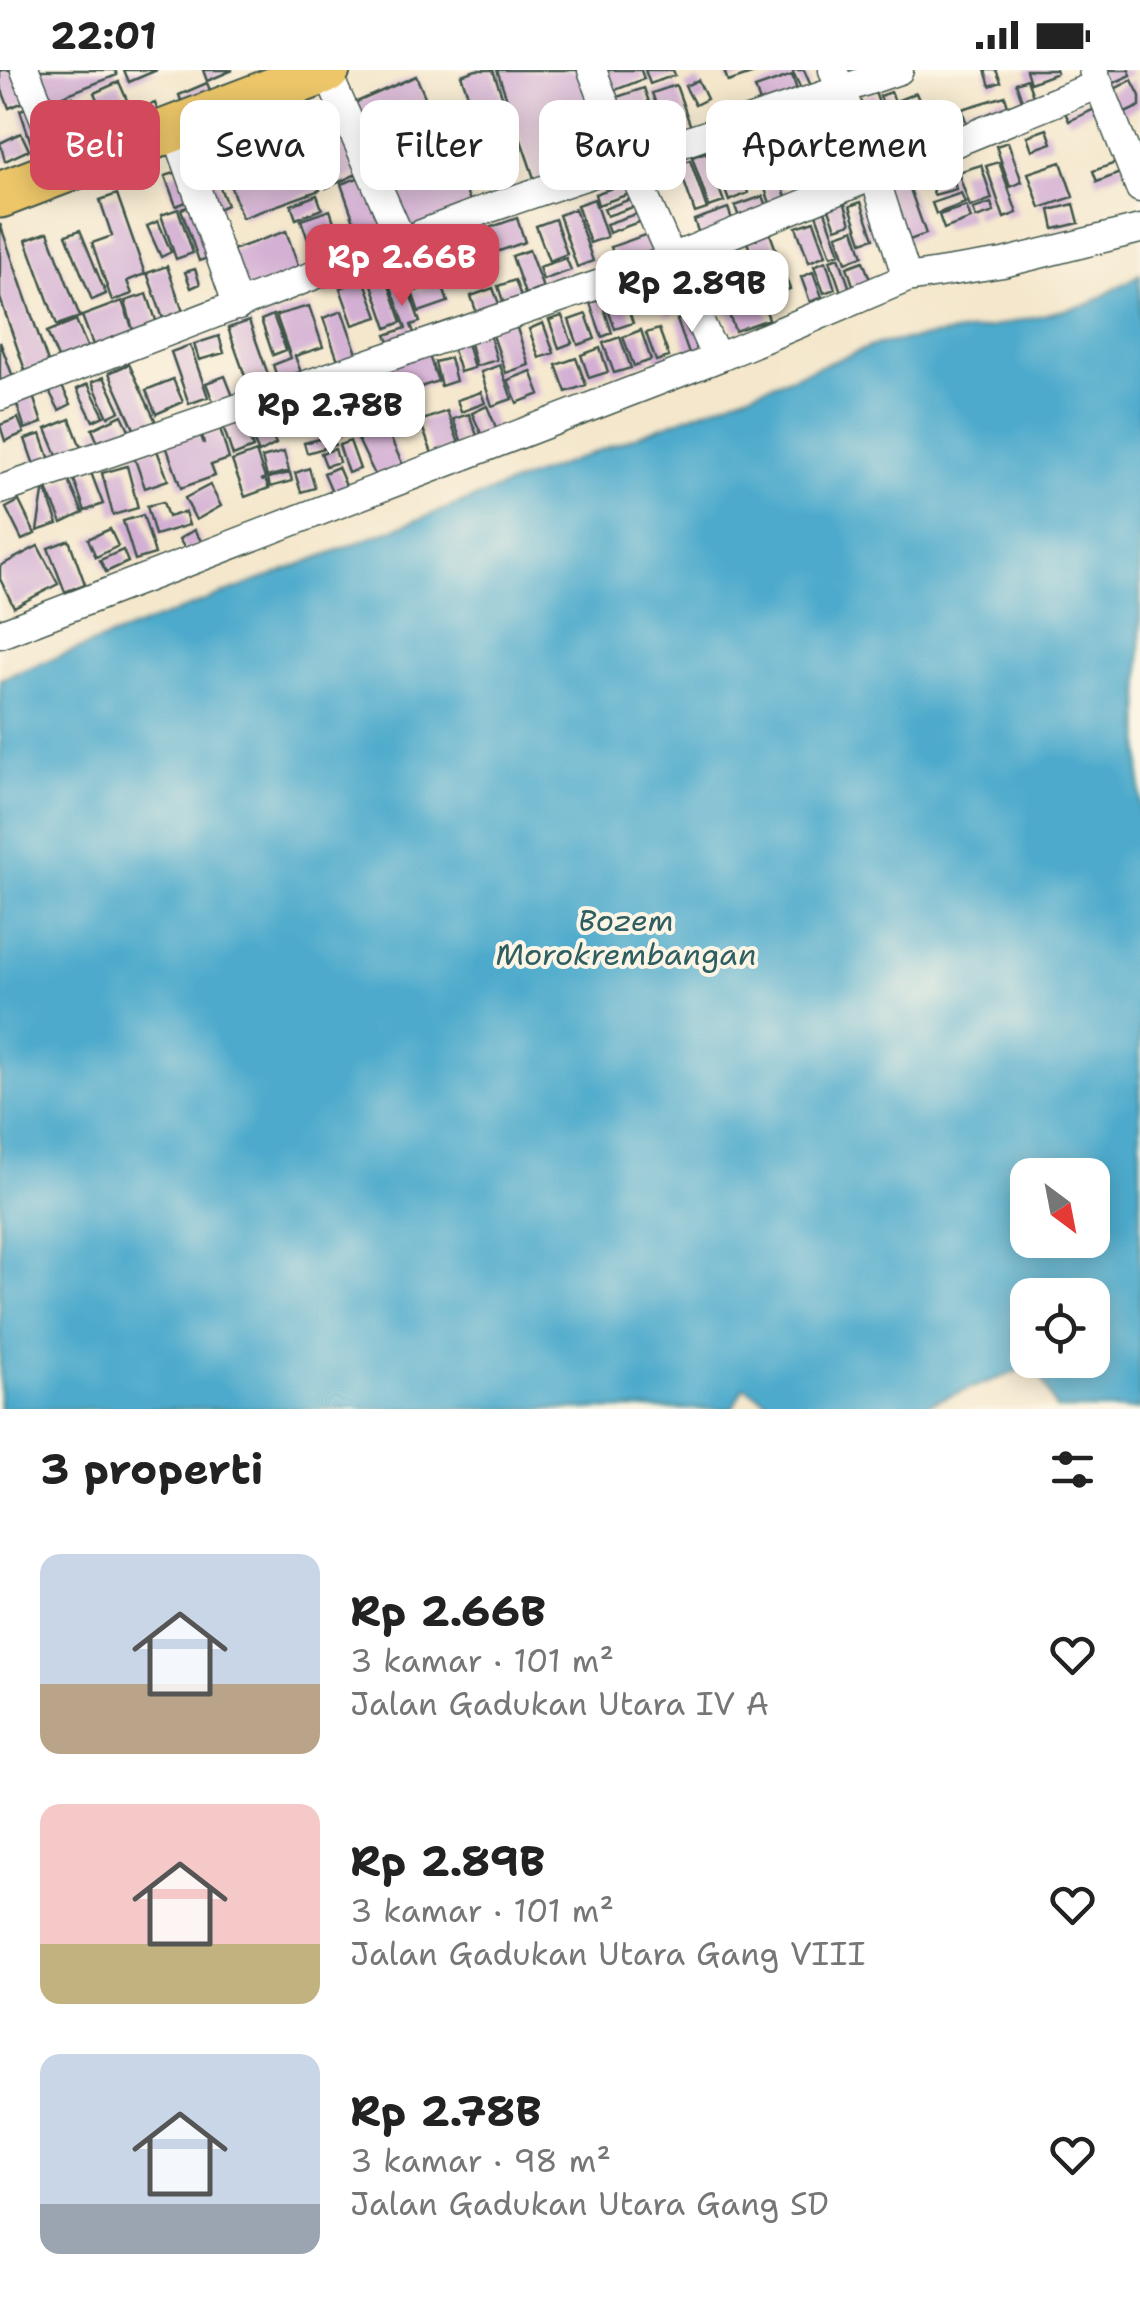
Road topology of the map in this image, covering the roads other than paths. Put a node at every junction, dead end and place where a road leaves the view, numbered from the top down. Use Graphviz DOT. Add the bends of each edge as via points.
graph roads {
  1 [pos="25,70"];
  2 [pos="326,70"];
  3 [pos="592,70"];
  4 [pos="899,70"];
  5 [pos="1096,77"];
  6 [pos="838,81"];
  7 [pos="37,100"];
  8 [pos="604,100"];
  9 [pos="175,128"];
  10 [pos="160,134"];
  11 [pos="963,136"];
  12 [pos="686,138"];
  13 [pos="30,183"];
  14 [pos="1140,188"];
  15 [pos="542,190"];
  16 [pos="642,190"];
  17 [pos="837,190"];
  18 [pos="879,190"];
  19 [pos="0,195"];
  20 [pos="1140,229"];
  21 [pos="402,244"];
  22 [pos="672,257"];
  23 [pos="907,278"];
  24 [pos="238,306"];
  25 [pos="720,357"];
  26 [pos="0,396"];
  27 [pos="0,490"];
  28 [pos="0,634"];
  1 -- 7 [label="street"];
  2 -- 9 [label="highway"];
  2 -- 21 [label="street"];
  3 -- 8 [label="street"];
  4 -- 6 [label="street"];
  5 -- 11 [label="street"];
  5 -- 14 [label="street"];
  6 -- 12 [label="street"];
  9 -- 10 [label="highway"];
  9 -- 24 [label="street"];
  13 -- 19 [label="highway"];
  15 -- 21 [label="street"];
  16 -- 22 [label="street"];
  17 -- 22 [label="street"];
  18 -- 23 [label="street"];
  20 -- 23 [label="street" via="1002,264"];
  21 -- 24 [label="street"];
  22 -- 25 [label="street"];
  22 -- 27 [label="street"];
  23 -- 25 [label="street"];
  24 -- 26 [label="street"];
  25 -- 28 [label="street"];
}
